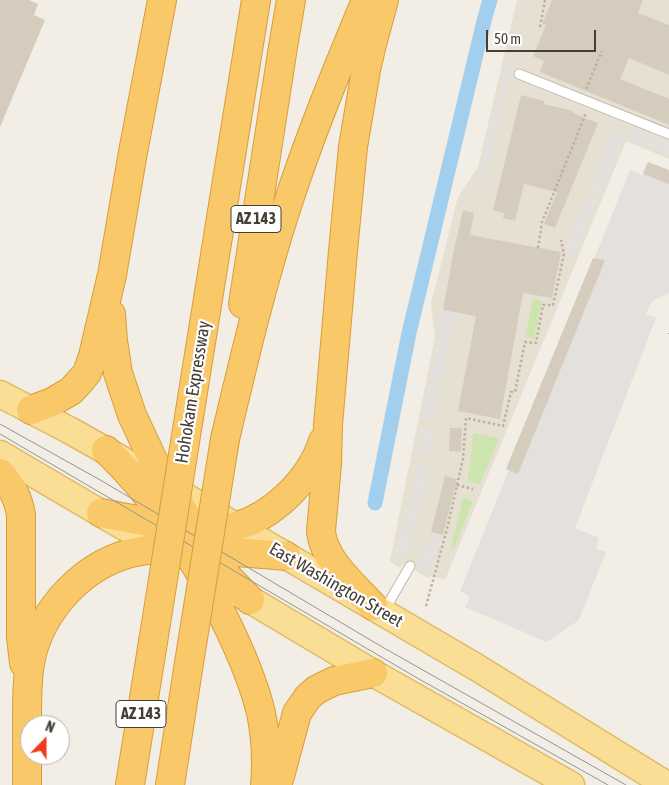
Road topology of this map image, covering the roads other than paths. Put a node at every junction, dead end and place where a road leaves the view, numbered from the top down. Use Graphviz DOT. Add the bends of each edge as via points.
graph roads {
  1 [pos="162,0"];
  2 [pos="256,0"];
  3 [pos="291,0"];
  4 [pos="366,0"];
  5 [pos="384,0"];
  6 [pos="519,74"];
  7 [pos="669,134"];
  8 [pos="112,275"];
  9 [pos="0,394"];
  10 [pos="31,410"];
  11 [pos="328,425"];
  12 [pos="225,439"];
  13 [pos="106,450"];
  14 [pos="0,454"];
  15 [pos="0,473"];
  16 [pos="169,487"];
  17 [pos="101,513"];
  18 [pos="235,526"];
  19 [pos="186,546"];
  20 [pos="286,556"];
  21 [pos="410,566"];
  22 [pos="250,600"];
  23 [pos="378,609"];
  24 [pos="373,673"];
  25 [pos="28,697"];
  26 [pos="569,784"];
  27 [pos="27,785"];
  28 [pos="130,785"];
  29 [pos="170,785"];
  30 [pos="265,785"];
  31 [pos="277,785"];
  32 [pos="668,785"];
  1 -- 8 [label="highway"];
  2 -- 28 [label="highway, Hohokam Expressway / AZ 143, bridge"];
  3 -- 12 [label="highway, Hohokam Expressway / AZ 143" via="245,288"];
  4 -- 12 [label="highway" via="325,100 285,212 261,292"];
  5 -- 11 [label="highway" via="366,70 354,147"];
  6 -- 7 [label="lane"];
  8 -- 10 [label="highway" via="87,373 65,395"];
  8 -- 16 [label="highway" via="111,319 118,373 132,416 152,460"];
  9 -- 10 [label="main road, East Washington Street"];
  10 -- 13 [label="main road, East Washington Street"];
  11 -- 18 [label="highway" via="320,452 301,482 269,511"];
  11 -- 23 [label="highway" via="322,540 339,569"];
  12 -- 29 [label="highway, Hohokam Expressway / AZ 143, bridge"];
  13 -- 16 [label="main road, East Washington Street"];
  13 -- 19 [label="highway" via="129,473"];
  14 -- 17 [label="main road"];
  15 -- 25 [label="highway" via="14,490 22,515 21,637"];
  16 -- 18 [label="main road, East Washington Street"];
  16 -- 19 [label="highway"];
  17 -- 19 [label="highway" via="147,522"];
  18 -- 19 [label="highway" via="202,529"];
  18 -- 20 [label="main road, East Washington Street"];
  19 -- 20 [label="highway"];
  19 -- 22 [label="highway" via="224,573"];
  19 -- 25 [label="highway" via="140,551 117,558 83,577 64,595 38,636 30,661"];
  19 -- 30 [label="highway" via="235,641 252,684 265,742"];
  20 -- 23 [label="main road, East Washington Street"];
  21 -- 23 [label="lane"];
  22 -- 24 [label="main road"];
  23 -- 32 [label="main road, East Washington Street"];
  24 -- 26 [label="main road"];
  24 -- 31 [label="highway" via="334,681 308,697 297,713"];
  25 -- 27 [label="highway"];
}
